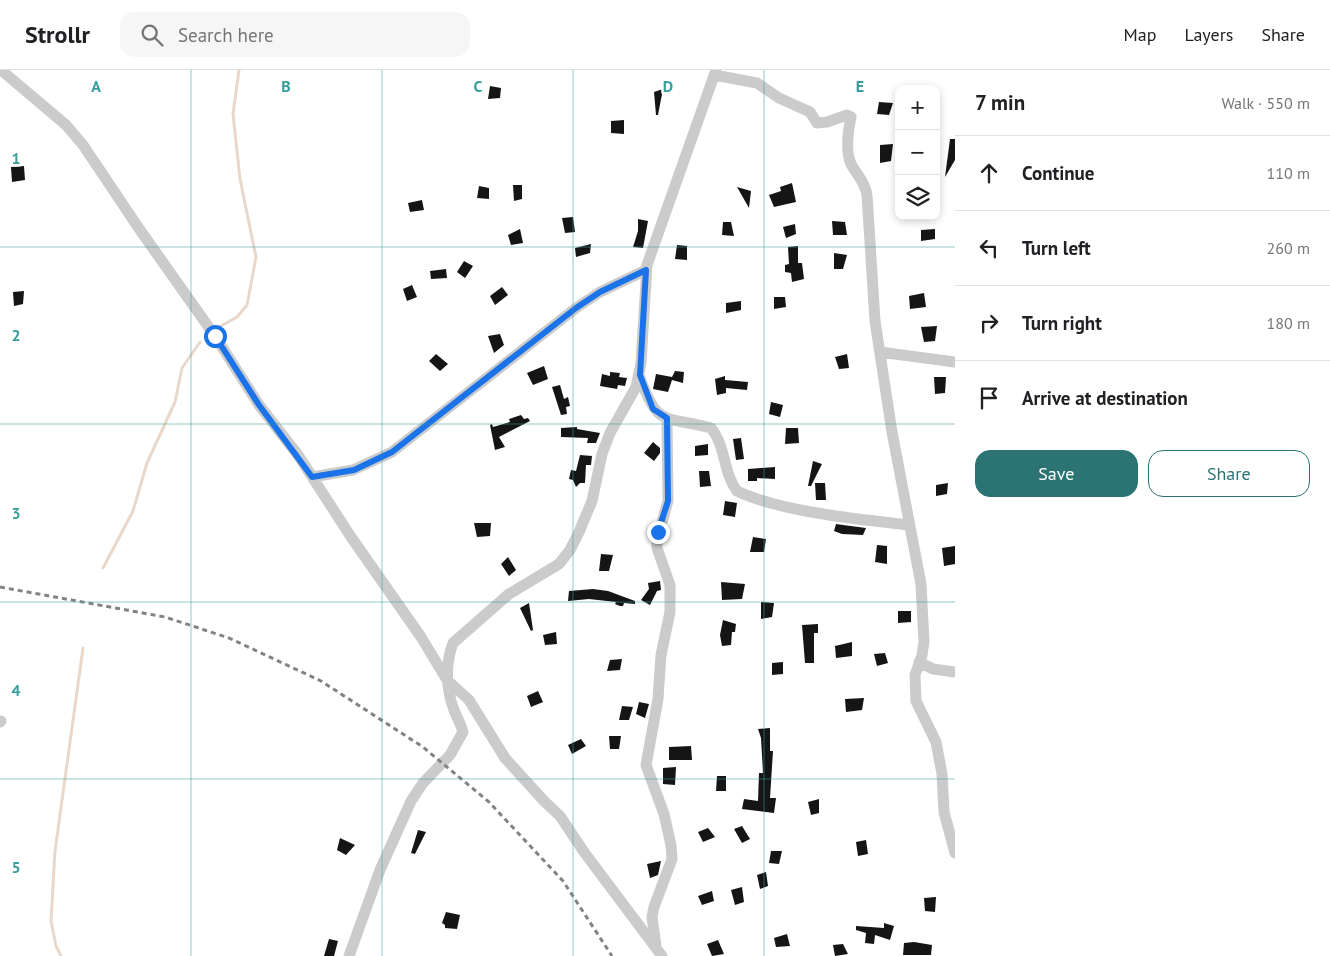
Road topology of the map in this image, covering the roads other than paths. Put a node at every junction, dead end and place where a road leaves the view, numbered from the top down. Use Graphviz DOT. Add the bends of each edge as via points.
graph roads {
  1 [pos="1,70"];
  2 [pos="716,72"];
  3 [pos="646,270"];
  4 [pos="880,352"];
  5 [pos="955,362"];
  6 [pos="640,375"];
  7 [pos="667,418"];
  8 [pos="312,477"];
  9 [pos="908,525"];
  10 [pos="919,662"];
  11 [pos="955,672"];
  12 [pos="447,680"];
  13 [pos="955,853"];
  14 [pos="659,951"];
  15 [pos="350,956"];
  1 -- 8 [label="street" via="66,125 83,145 259,405"];
  2 -- 3 [label="street"];
  2 -- 4 [label="street" via="757,83 779,98 810,112 817,123 847,114 851,116 849,158 865,185 867,195"];
  3 -- 6 [label="street"];
  3 -- 8 [label="street" via="600,292 576,308 392,452 354,470"];
  4 -- 5 [label="street"];
  4 -- 9 [label="street"];
  6 -- 7 [label="street" via="653,409"];
  6 -- 12 [label="street" via="610,432 592,501 570,550 553,568 509,594 453,643"];
  7 -- 9 [label="street" via="711,428 717,435 732,484 744,495 818,512"];
  7 -- 14 [label="street" via="668,501 657,548 670,585 670,612 646,765 664,814 672,859 652,917"];
  8 -- 12 [label="street"];
  9 -- 10 [label="street" via="921,584 924,642"];
  10 -- 11 [label="street" via="933,669"];
  10 -- 13 [label="street" via="915,675 916,700 936,742 944,812"];
  12 -- 14 [label="street" via="469,700 505,758 560,816"];
  12 -- 15 [label="street" via="462,732 450,756 422,783 410,801 380,870"];
}
